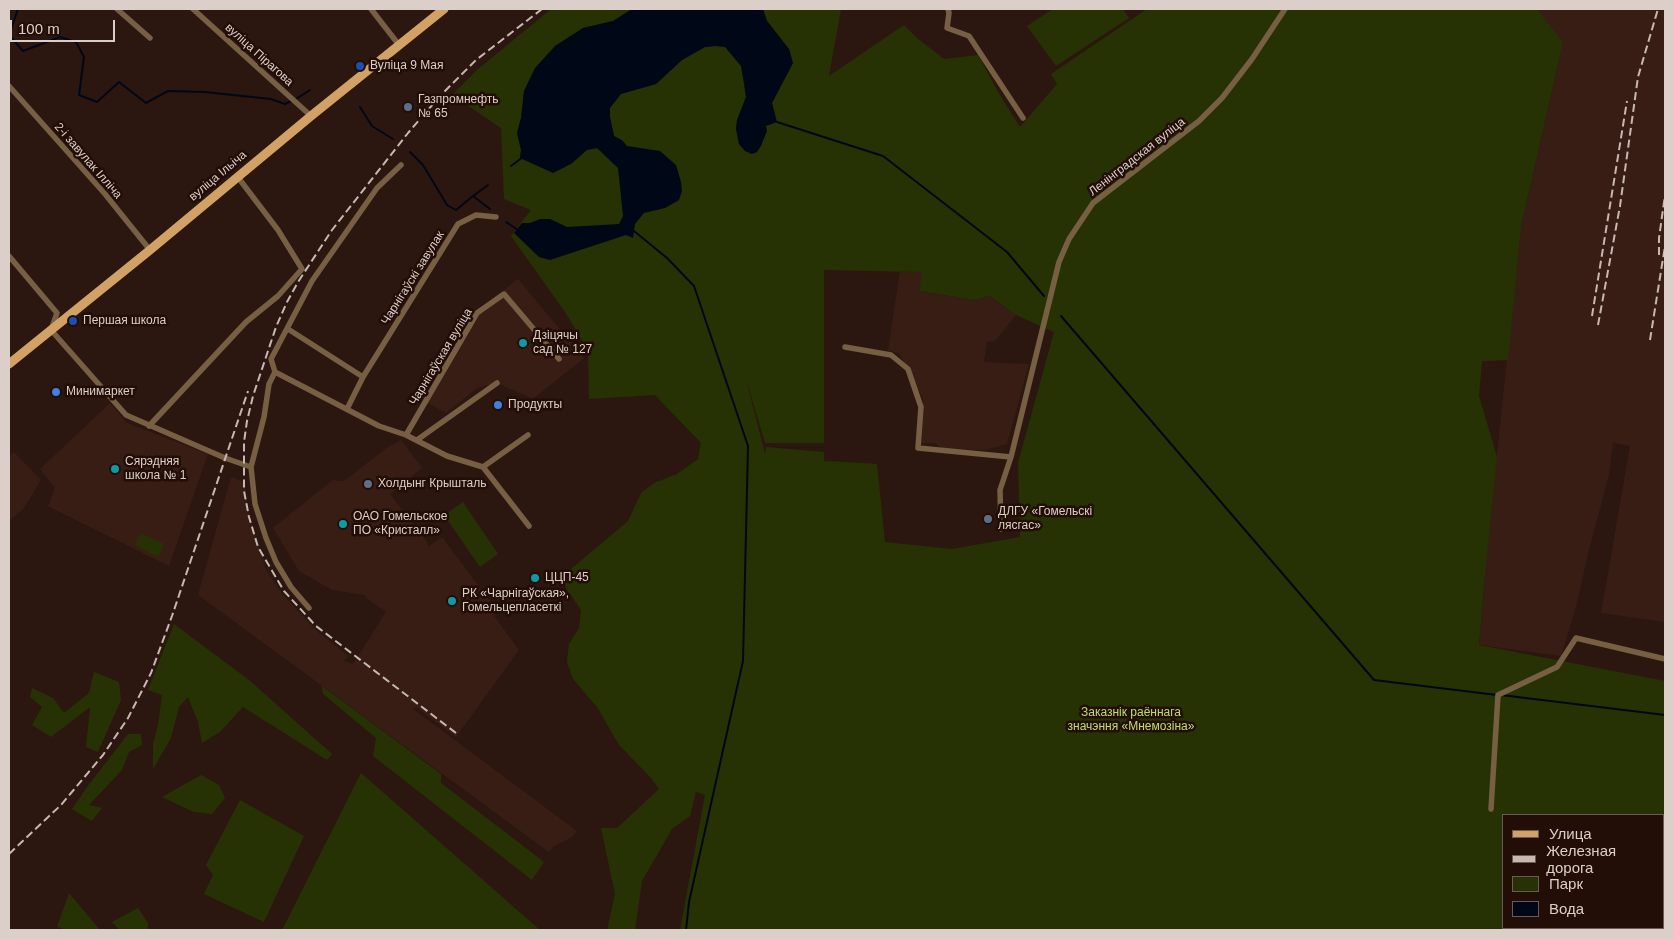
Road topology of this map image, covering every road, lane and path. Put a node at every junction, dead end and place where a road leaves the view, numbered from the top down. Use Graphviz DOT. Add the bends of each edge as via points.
graph roads {
  1 [pos="117,9"];
  2 [pos="193,9"];
  3 [pos="371,9"];
  4 [pos="444,9"];
  5 [pos="948,9"];
  6 [pos="1284,9"];
  7 [pos="150,38"];
  8 [pos="399,45"];
  9 [pos="9,86"];
  10 [pos="311,116"];
  11 [pos="1023,118"];
  12 [pos="401,165"];
  13 [pos="237,176"];
  14 [pos="496,217"];
  15 [pos="150,250"];
  16 [pos="9,256"];
  17 [pos="288,329"];
  18 [pos="51,330"];
  19 [pos="844,347"];
  20 [pos="559,359"];
  21 [pos="9,364"];
  22 [pos="275,372"];
  23 [pos="363,377"];
  24 [pos="498,383"];
  25 [pos="346,409"];
  26 [pos="149,426"];
  27 [pos="406,435"];
  28 [pos="528,435"];
  29 [pos="417,440"];
  30 [pos="1011,457"];
  31 [pos="252,467"];
  32 [pos="483,467"];
  33 [pos="529,526"];
  34 [pos="1000,529"];
  35 [pos="309,608"];
  36 [pos="1665,659"];
  37 [pos="1491,809"];
  1 -- 7 [label="street"];
  2 -- 10 [label="street, вуліца Пірагова"];
  3 -- 8 [label="street"];
  4 -- 8 [label="main road, вуліца Ільіча"];
  5 -- 11 [label="street" via="947,28 970,36"];
  6 -- 30 [label="street, Ленінградская вуліца" via="1222,98 1199,121 1094,203 1069,240 1053,285"];
  8 -- 10 [label="main road, вуліца Ільіча"];
  9 -- 15 [label="street, 2-і завулак Ілліча"];
  10 -- 13 [label="main road, вуліца Ільіча"];
  12 -- 17 [label="street" via="377,188 355,218 312,281"];
  13 -- 15 [label="main road, вуліца Ільіча"];
  13 -- 26 [label="street" via="278,230 302,269 278,296 246,322"];
  14 -- 23 [label="street, Чарнігаўскі завулак" via="476,215 458,224"];
  15 -- 18 [label="main road, вуліца Ільіча"];
  16 -- 18 [label="street" via="57,313"];
  17 -- 22 [label="street" via="271,359"];
  17 -- 23 [label="street"];
  18 -- 21 [label="main road, вуліца Ільіча"];
  18 -- 26 [label="street" via="126,415"];
  19 -- 30 [label="street" via="891,355 908,369 921,407 918,448"];
  20 -- 27 [label="street, Чарнігаўская вуліца" via="504,294 477,314"];
  22 -- 25 [label="street"];
  22 -- 31 [label="street" via="269,384"];
  23 -- 25 [label="street, Чарнігаўскі завулак"];
  24 -- 29 [label="street"];
  25 -- 27 [label="street"];
  26 -- 31 [label="street"];
  27 -- 29 [label="street"];
  28 -- 32 [label="street"];
  29 -- 32 [label="street" via="447,456"];
  30 -- 34 [label="street, Ленінградская вуліца" via="1000,490"];
  31 -- 35 [label="street" via="255,504 276,562 290,587"];
  32 -- 33 [label="street"];
  36 -- 37 [label="street" via="1576,638 1557,667 1498,695"];
}
